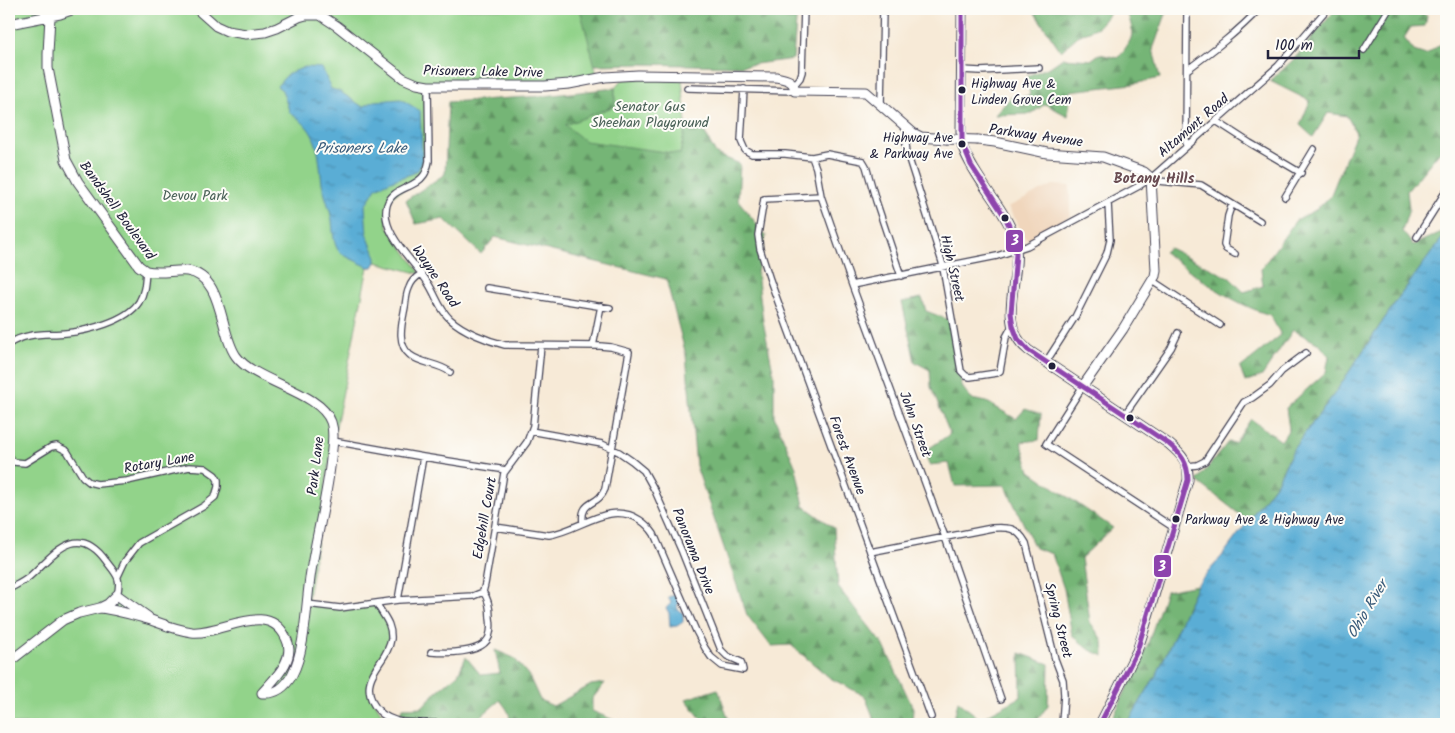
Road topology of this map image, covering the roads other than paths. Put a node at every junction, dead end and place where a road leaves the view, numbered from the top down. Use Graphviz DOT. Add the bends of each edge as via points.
graph roads {
  1 [pos="74,9"];
  2 [pos="197,9"];
  3 [pos="804,9"];
  4 [pos="883,9"];
  5 [pos="962,9"];
  6 [pos="1188,9"];
  7 [pos="1259,9"];
  8 [pos="1327,9"];
  9 [pos="1388,9"];
  10 [pos="52,12"];
  11 [pos="9,24"];
  12 [pos="1364,50"];
  13 [pos="1039,68"];
  14 [pos="962,70"];
  15 [pos="1186,70"];
  16 [pos="428,86"];
  17 [pos="687,88"];
  18 [pos="795,88"];
  19 [pos="744,89"];
  20 [pos="881,104"];
  21 [pos="1216,121"];
  22 [pos="913,133"];
  23 [pos="1186,147"];
  24 [pos="1314,149"];
  25 [pos="812,157"];
  26 [pos="1301,173"];
  27 [pos="1152,178"];
  28 [pos="1446,191"];
  29 [pos="821,196"];
  30 [pos="1285,197"];
  31 [pos="1108,203"];
  32 [pos="1232,204"];
  33 [pos="1260,221"];
  34 [pos="1417,237"];
  35 [pos="1016,250"];
  36 [pos="1235,254"];
  37 [pos="943,267"];
  38 [pos="146,272"];
  39 [pos="421,274"];
  40 [pos="901,276"];
  41 [pos="1153,281"];
  42 [pos="852,285"];
  43 [pos="487,288"];
  44 [pos="600,306"];
  45 [pos="610,308"];
  46 [pos="1220,325"];
  47 [pos="1012,326"];
  48 [pos="1178,333"];
  49 [pos="9,344"];
  50 [pos="542,346"];
  51 [pos="593,346"];
  52 [pos="1306,353"];
  53 [pos="1046,362"];
  54 [pos="450,372"];
  55 [pos="1083,386"];
  56 [pos="1125,414"];
  57 [pos="531,431"];
  58 [pos="333,441"];
  59 [pos="612,448"];
  60 [pos="9,457"];
  61 [pos="423,457"];
  62 [pos="1188,466"];
  63 [pos="506,470"];
  64 [pos="583,523"];
  65 [pos="495,527"];
  66 [pos="1174,528"];
  67 [pos="945,537"];
  68 [pos="870,552"];
  69 [pos="118,576"];
  70 [pos="9,589"];
  71 [pos="483,592"];
  72 [pos="117,595"];
  73 [pos="398,600"];
  74 [pos="307,604"];
  75 [pos="377,604"];
  76 [pos="100,608"];
  77 [pos="153,621"];
  78 [pos="431,652"];
  79 [pos="9,662"];
  80 [pos="1001,698"];
  81 [pos="931,717"];
  82 [pos="455,724"];
  83 [pos="1062,724"];
  84 [pos="1100,724"];
  1 -- 10 [label="street" via="60,14"];
  2 -- 16 [label="street, Prisoners Lake Drive" via="216,26 246,34 277,28 299,16 320,15 403,78"];
  3 -- 18 [label="street" via="802,72"];
  4 -- 20 [label="street"];
  5 -- 14 [label="street"];
  6 -- 15 [label="street"];
  7 -- 15 [label="street"];
  8 -- 21 [label="street, Altamont Road" via="1278,66"];
  9 -- 12 [label="street"];
  10 -- 11 [label="street"];
  10 -- 38 [label="street, Bandshell Boulevard" via="48,68 66,160 78,182"];
  13 -- 14 [label="street"];
  14 -- 35 [label="street" via="961,131 964,150 1011,229"];
  15 -- 23 [label="street"];
  16 -- 18 [label="street, Prisoners Lake Drive" via="545,86 605,76 638,75 776,77 792,82"];
  16 -- 39 [label="street, Wayne Road" via="429,161 426,171 417,182 390,198 386,208 388,225 396,242"];
  17 -- 19 [label="street, Parkway Avenue"];
  18 -- 19 [label="street, Parkway Avenue"];
  18 -- 20 [label="street, Parkway Avenue" via="866,92"];
  19 -- 25 [label="street" via="741,141 745,150 752,154"];
  20 -- 22 [label="street, Parkway Avenue"];
  21 -- 23 [label="street, Altamont Road"];
  21 -- 26 [label="street"];
  22 -- 27 [label="street, Parkway Avenue, bridge" via="922,137 978,140 1047,153 1103,158 1144,172"];
  22 -- 37 [label="street, High Street" via="906,144 907,153"];
  23 -- 27 [label="street, Altamont Road"];
  24 -- 26 [label="street"];
  25 -- 29 [label="street, John Street"];
  25 -- 40 [label="street" via="827,154 863,161"];
  26 -- 30 [label="street"];
  27 -- 31 [label="street, Altamont Road"];
  27 -- 32 [label="street" via="1201,185"];
  27 -- 41 [label="street" via="1156,270"];
  28 -- 34 [label="street"];
  29 -- 42 [label="street, John Street"];
  29 -- 68 [label="street, Forest Avenue" via="764,199 758,235 760,249"];
  31 -- 35 [label="street, Altamont Road"];
  31 -- 53 [label="street" via="1110,240 1107,253 1076,317"];
  32 -- 33 [label="street"];
  32 -- 36 [label="street" via="1224,245"];
  35 -- 37 [label="street, Altamont Road"];
  35 -- 47 [label="street"];
  37 -- 40 [label="street, Altamont Road"];
  37 -- 47 [label="street, High Street" via="959,362 966,376 1000,371 1006,338"];
  38 -- 49 [label="street" via="140,299 131,311 121,317 80,331 26,336"];
  38 -- 58 [label="street, Park Lane" via="187,271 207,282 217,300 228,342 236,356 254,371 321,408 331,421"];
  39 -- 50 [label="street, Wayne Road" via="440,308 461,327 496,343"];
  39 -- 54 [label="street" via="408,289 401,330 403,345 413,357 443,366"];
  40 -- 42 [label="street, Altamont Road"];
  41 -- 46 [label="street"];
  41 -- 55 [label="street"];
  42 -- 67 [label="street, John Street"];
  43 -- 44 [label="street"];
  44 -- 45 [label="street"];
  44 -- 51 [label="street"];
  47 -- 53 [label="street" via="1021,344"];
  48 -- 56 [label="street"];
  50 -- 51 [label="street, Wayne Road"];
  50 -- 57 [label="street, Edgehill Court"];
  51 -- 59 [label="street, Wayne Road" via="629,352"];
  52 -- 62 [label="street" via="1270,385 1244,402 1205,461"];
  53 -- 55 [label="street"];
  55 -- 56 [label="street"];
  55 -- 66 [label="street" via="1046,444"];
  56 -- 62 [label="street" via="1179,453"];
  57 -- 59 [label="street, Panorama Drive"];
  57 -- 63 [label="street, Edgehill Court" via="527,442"];
  58 -- 61 [label="street"];
  58 -- 74 [label="street, Park Lane"];
  59 -- 64 [label="street" via="605,489 600,498 585,507"];
  59 -- 64 [label="street, Panorama Drive" via="646,474 682,552 721,650 741,662 743,670 722,666 711,658 654,534 646,525 623,513 611,513"];
  60 -- 69 [label="street, Rotary Lane" via="14,462 24,463 57,446 67,451 82,478 97,484 189,467 205,468 215,475 218,487 214,497 139,543"];
  61 -- 63 [label="street"];
  61 -- 73 [label="street"];
  62 -- 66 [label="street" via="1188,480"];
  63 -- 65 [label="street, Edgehill Court"];
  64 -- 65 [label="street" via="549,535"];
  65 -- 71 [label="street, Edgehill Court"];
  66 -- 84 [label="street" via="1137,651"];
  67 -- 68 [label="street"];
  67 -- 80 [label="street, John Street"];
  67 -- 83 [label="street, Spring Street" via="1007,527 1022,536 1063,680"];
  68 -- 81 [label="street, Forest Avenue"];
  69 -- 70 [label="street" via="96,549 87,544 72,543 57,550 28,578"];
  69 -- 72 [label="street"];
  71 -- 73 [label="street" via="473,596"];
  71 -- 78 [label="street, Edgehill Court" via="488,601 491,626 484,644 472,650"];
  72 -- 76 [label="street"];
  72 -- 77 [label="street"];
  73 -- 75 [label="street"];
  74 -- 75 [label="street" via="340,608"];
  74 -- 77 [label="street, Park Lane" via="299,653 291,676 282,689 271,693 262,693 289,655 288,641 274,624 246,620 196,632"];
  75 -- 82 [label="street" via="389,622 391,639 369,685 373,704 382,714 396,720"];
  76 -- 77 [label="street"];
  76 -- 79 [label="street" via="79,612 63,620"];
}
